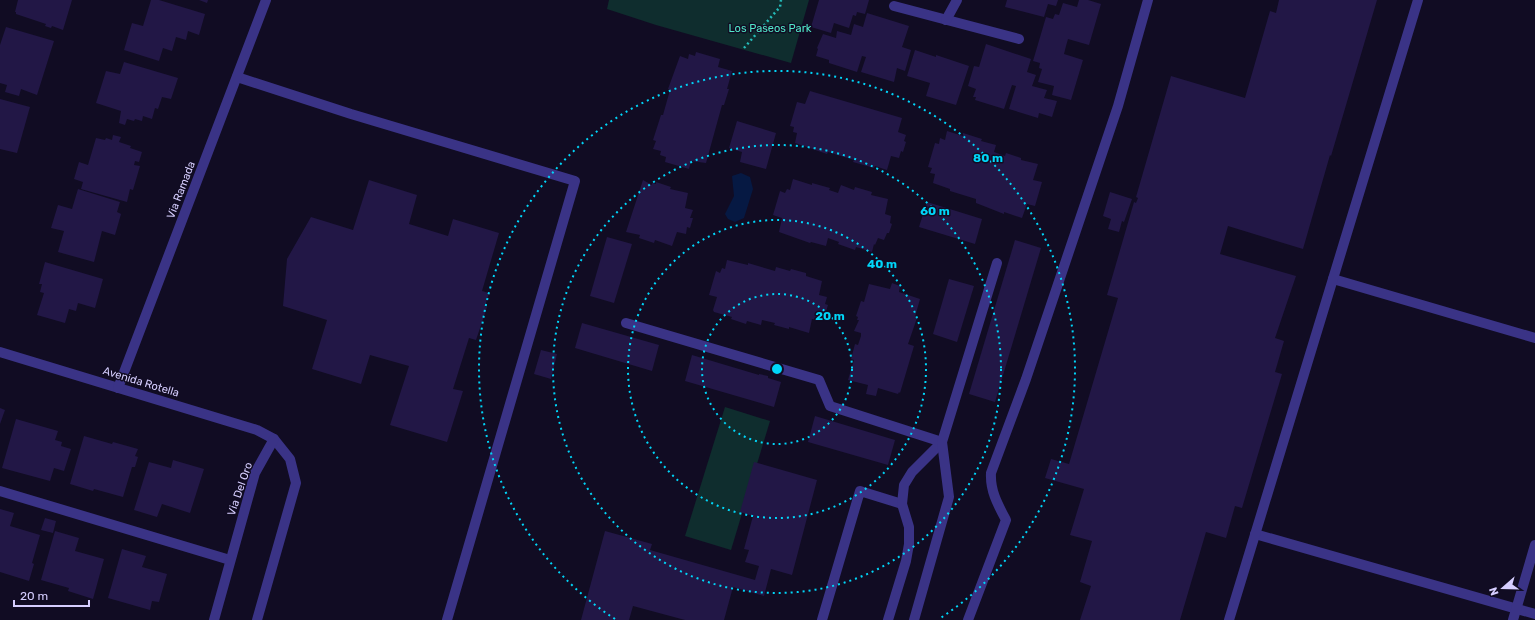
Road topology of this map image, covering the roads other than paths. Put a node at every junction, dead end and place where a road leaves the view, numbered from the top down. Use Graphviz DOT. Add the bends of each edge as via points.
graph roads {
  1 [pos="266,0"];
  2 [pos="957,0"];
  3 [pos="1148,0"];
  4 [pos="1418,0"];
  5 [pos="894,6"];
  6 [pos="946,20"];
  7 [pos="1019,39"];
  8 [pos="237,77"];
  9 [pos="997,263"];
  10 [pos="1333,279"];
  11 [pos="626,323"];
  12 [pos="1535,338"];
  13 [pos="0,352"];
  14 [pos="118,388"];
  15 [pos="274,438"];
  16 [pos="942,442"];
  17 [pos="0,491"];
  18 [pos="902,504"];
  19 [pos="1255,534"];
  20 [pos="1535,545"];
  21 [pos="230,560"];
  22 [pos="1516,609"];
  23 [pos="1535,614"];
  24 [pos="214,620"];
  25 [pos="257,620"];
  26 [pos="447,620"];
  27 [pos="822,620"];
  28 [pos="888,620"];
  29 [pos="914,620"];
  30 [pos="968,620"];
  31 [pos="1229,620"];
  32 [pos="1513,620"];
  1 -- 8 [label="street, Via Ramada"];
  2 -- 6 [label="street"];
  3 -- 30 [label="street" via="1118,106 1026,379 991,473 990,484 1006,520"];
  4 -- 10 [label="street"];
  5 -- 6 [label="street"];
  6 -- 7 [label="street"];
  8 -- 14 [label="street, Via Ramada"];
  8 -- 26 [label="street" via="575,181"];
  9 -- 16 [label="street"];
  10 -- 12 [label="street"];
  10 -- 19 [label="street"];
  11 -- 16 [label="street" via="819,380 830,406"];
  13 -- 14 [label="street, Avenida Rotella"];
  14 -- 15 [label="street, Avenida Rotella" via="257,430"];
  15 -- 21 [label="street, Via Del Oro" via="255,474"];
  15 -- 25 [label="street" via="290,459 296,483"];
  16 -- 18 [label="street" via="912,472 904,485"];
  16 -- 29 [label="street" via="949,497"];
  17 -- 21 [label="street"];
  18 -- 27 [label="street" via="860,491"];
  18 -- 28 [label="street" via="909,527 909,544"];
  19 -- 22 [label="street"];
  19 -- 31 [label="street"];
  20 -- 22 [label="street"];
  21 -- 24 [label="street, Via Del Oro"];
  22 -- 23 [label="street"];
  22 -- 32 [label="street"];
}
